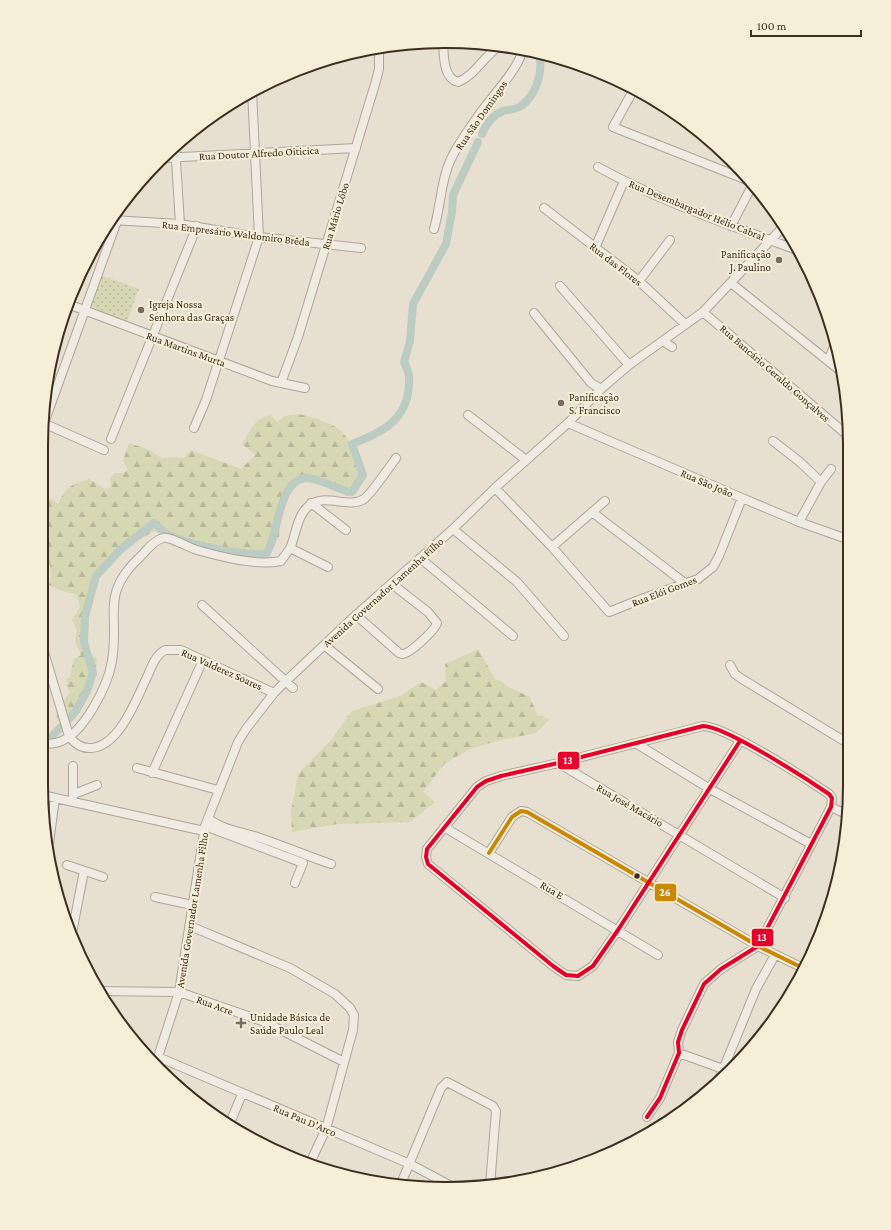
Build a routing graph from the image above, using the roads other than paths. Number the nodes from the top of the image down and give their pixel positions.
1 (443, 48) edge
2 (494, 51) edge
3 (379, 54) edge
4 (522, 56) edge
5 (631, 94) edge
6 (252, 98) edge
7 (356, 148) junction
8 (176, 153) edge
9 (254, 153) junction
10 (171, 157) edge
11 (176, 157) junction
12 (598, 167) dead end
13 (739, 177) edge
14 (624, 181) junction
15 (750, 190) edge
16 (544, 208) dead end
17 (118, 220) edge
18 (180, 224) junction
19 (197, 226) junction
20 (731, 226) junction
21 (434, 229) dead end
22 (780, 230) edge
23 (110, 234) edge
24 (259, 237) junction
25 (670, 240) dead end
26 (770, 240) junction
27 (327, 243) junction
28 (360, 248) dead end
29 (595, 248) junction
30 (790, 248) edge
31 (639, 281) junction
32 (731, 283) junction
33 (560, 286) dead end
34 (73, 306) edge
35 (84, 311) junction
36 (703, 312) junction
37 (534, 313) dead end
38 (685, 324) junction
39 (152, 336) junction
40 (663, 341) junction
41 (672, 346) dead end
42 (831, 353) edge
43 (218, 361) junction
44 (828, 361) junction
45 (629, 365) junction
46 (835, 366) edge
47 (281, 383) junction
48 (305, 388) dead end
49 (601, 390) junction
50 (50, 404) edge
51 (468, 415) dead end
52 (568, 423) junction
53 (49, 426) edge
54 (194, 428) dead end
55 (842, 431) edge
56 (111, 439) dead end
57 (774, 442) dead end
58 (104, 450) dead end
59 (396, 458) dead end
60 (526, 460) junction
61 (831, 469) dead end
62 (821, 482) junction
63 (495, 488) junction
64 (742, 498) junction
65 (605, 501) dead end
66 (311, 503) junction
67 (592, 512) junction
68 (799, 522) junction
69 (454, 528) junction
70 (346, 530) dead end
71 (843, 538) edge
72 (552, 547) junction
73 (290, 548) junction
74 (420, 558) junction
75 (328, 567) dead end
76 (392, 584) junction
77 (686, 584) junction
78 (202, 605) dead end
79 (356, 615) junction
80 (513, 636) dead end
81 (564, 636) dead end
82 (324, 645) junction
83 (203, 660) junction
84 (730, 665) dead end
85 (48, 667) edge
86 (286, 681) junction
87 (293, 688) dead end
88 (378, 689) dead end
89 (274, 693) junction
90 (69, 736) junction
91 (843, 740) edge
92 (740, 741) junction
93 (48, 743) edge
94 (636, 744) junction
95 (558, 763) junction
96 (72, 766) dead end
97 (136, 768) dead end
98 (152, 773) junction
99 (97, 785) dead end
100 (710, 789) junction
101 (218, 790) junction
102 (48, 796) edge
103 (55, 798) junction
104 (74, 798) junction
105 (831, 807) junction
106 (842, 812) edge
107 (206, 825) junction
108 (444, 828) junction
109 (51, 831) edge
110 (679, 834) junction
111 (811, 844) junction
112 (489, 853) junction
113 (331, 864) dead end
114 (67, 865) dead end
115 (84, 871) junction
116 (103, 877) dead end
117 (649, 882) junction
118 (295, 883) dead end
119 (155, 897) dead end
120 (785, 898) junction
121 (192, 905) junction
122 (74, 925) edge
123 (190, 926) junction
124 (618, 930) junction
125 (758, 946) junction
126 (658, 955) dead end
127 (775, 955) junction
128 (799, 966) edge
129 (106, 991) edge
130 (179, 992) junction
131 (679, 1053) junction
132 (157, 1059) edge
133 (160, 1061) edge
134 (344, 1062) junction
135 (723, 1069) joint
136 (242, 1094) junction
137 (647, 1116) dead end
138 (232, 1119) edge
139 (326, 1129) junction
140 (312, 1159) edge
141 (410, 1164) junction
142 (491, 1179) edge
143 (403, 1180) edge
144 (443, 1182) edge

1 - 2 street
3 - 7 street, Rua Mário Lôbo
4 - 21 street, Rua São Domingos
5 - 13 street
6 - 9 street
7 - 9 street, Rua Doutor Alfredo Oiticica
7 - 27 street, Rua Mário Lôbo
8 - 11 street
9 - 11 street, Rua Doutor Alfredo Oiticica
9 - 24 street
10 - 11 street, Rua Doutor Alfredo Oiticica
11 - 18 street
12 - 14 street, Rua Desembargador Hélio Cabral
14 - 20 street, Rua Desembargador Hélio Cabral
14 - 29 street
15 - 20 street
16 - 29 street, Rua das Flores
17 - 18 street, Rua Empresário Waldomiro Brêda
18 - 19 street, Rua Empresário Waldomiro Brêda
19 - 24 street, Rua Empresário Waldomiro Brêda
19 - 39 street
20 - 26 street, Rua Desembargador Hélio Cabral
22 - 26 street, Avenida Governador Lamenha Filho
23 - 35 street
24 - 27 street, Rua Empresário Waldomiro Brêda
24 - 43 street
25 - 31 street
26 - 30 street, Rua Desembargador Hélio Cabral
26 - 32 street, Avenida Governador Lamenha Filho
27 - 28 street, Rua Empresário Waldomiro Brêda
27 - 47 street, Rua Mário Lôbo
29 - 31 street, Rua das Flores
31 - 38 street, Rua das Flores
32 - 36 street, Avenida Governador Lamenha Filho
32 - 44 street
33 - 45 street
34 - 35 street, Rua Martins Murta
35 - 39 street, Rua Martins Murta
35 - 50 street
36 - 38 street, Avenida Governador Lamenha Filho
36 - 55 street, Rua Bancário Geraldo Gonçalves
37 - 49 street
38 - 40 street, Avenida Governador Lamenha Filho
39 - 43 street, Rua Martins Murta
39 - 56 street
40 - 41 street
40 - 45 street, Avenida Governador Lamenha Filho
42 - 44 street
43 - 47 street, Rua Martins Murta
43 - 54 street
44 - 46 street
45 - 49 street, Avenida Governador Lamenha Filho
47 - 48 street, Rua Martins Murta
49 - 52 street, Avenida Governador Lamenha Filho
51 - 60 street
52 - 60 street, Avenida Governador Lamenha Filho
52 - 64 street, Rua São João
53 - 58 street
57 - 62 street
59 - 66 street
60 - 63 street, Avenida Governador Lamenha Filho
61 - 62 street
62 - 68 street
63 - 69 street, Avenida Governador Lamenha Filho
63 - 72 street
64 - 68 street, Rua São João
64 - 77 street, Rua Elói Gomes
65 - 67 street
66 - 70 street
66 - 73 street
67 - 72 street
67 - 77 street
68 - 71 street, Rua São João
69 - 74 street, Avenida Governador Lamenha Filho
69 - 81 street
72 - 77 street, Rua Elói Gomes
73 - 75 street
73 - 90 street
74 - 76 street, Avenida Governador Lamenha Filho
74 - 80 street
76 - 79 street, Avenida Governador Lamenha Filho
76 - 79 street
78 - 86 street
79 - 82 street, Avenida Governador Lamenha Filho
82 - 86 street, Avenida Governador Lamenha Filho
82 - 88 street
83 - 89 street, Rua Valderez Soares
83 - 90 street, Rua Valderez Soares
83 - 98 street
84 - 91 street
85 - 90 street
86 - 87 street
86 - 89 street, Avenida Governador Lamenha Filho
89 - 101 street, Avenida Governador Lamenha Filho
90 - 93 street
92 - 94 street
92 - 100 street
92 - 105 street
94 - 95 street
94 - 100 street
95 - 108 street
95 - 110 street, Rua José Macário
96 - 104 street
97 - 98 street
98 - 101 street
99 - 104 street
100 - 110 street
100 - 111 street
101 - 107 street, Avenida Governador Lamenha Filho
102 - 103 street
103 - 104 street
103 - 109 street
104 - 107 street
105 - 106 street
105 - 111 street
107 - 113 street
107 - 118 street
107 - 121 street, Avenida Governador Lamenha Filho
108 - 112 street, Rua E
108 - 124 street
110 - 117 street
110 - 120 street, Rua José Macário
111 - 120 street
112 - 117 street
112 - 124 street, Rua E
114 - 115 street
115 - 116 street
115 - 122 street
117 - 124 street
117 - 125 street
119 - 121 street
120 - 125 street
121 - 123 street, Avenida Governador Lamenha Filho
123 - 130 street, Avenida Governador Lamenha Filho
123 - 134 street
124 - 126 street, Rua E
125 - 127 street
125 - 131 street
127 - 128 street
127 - 135 street
129 - 130 street, Rua Acre
130 - 132 street, Avenida Governador Lamenha Filho
130 - 134 street, Rua Acre
131 - 135 street
131 - 137 street
133 - 136 street, Rua Pau D'Arco
134 - 139 street
136 - 138 street
136 - 139 street, Rua Pau D'Arco
139 - 140 street
139 - 141 street, Rua Pau D'Arco
141 - 142 street
141 - 143 street
141 - 144 street, Rua Pau D'Arco

